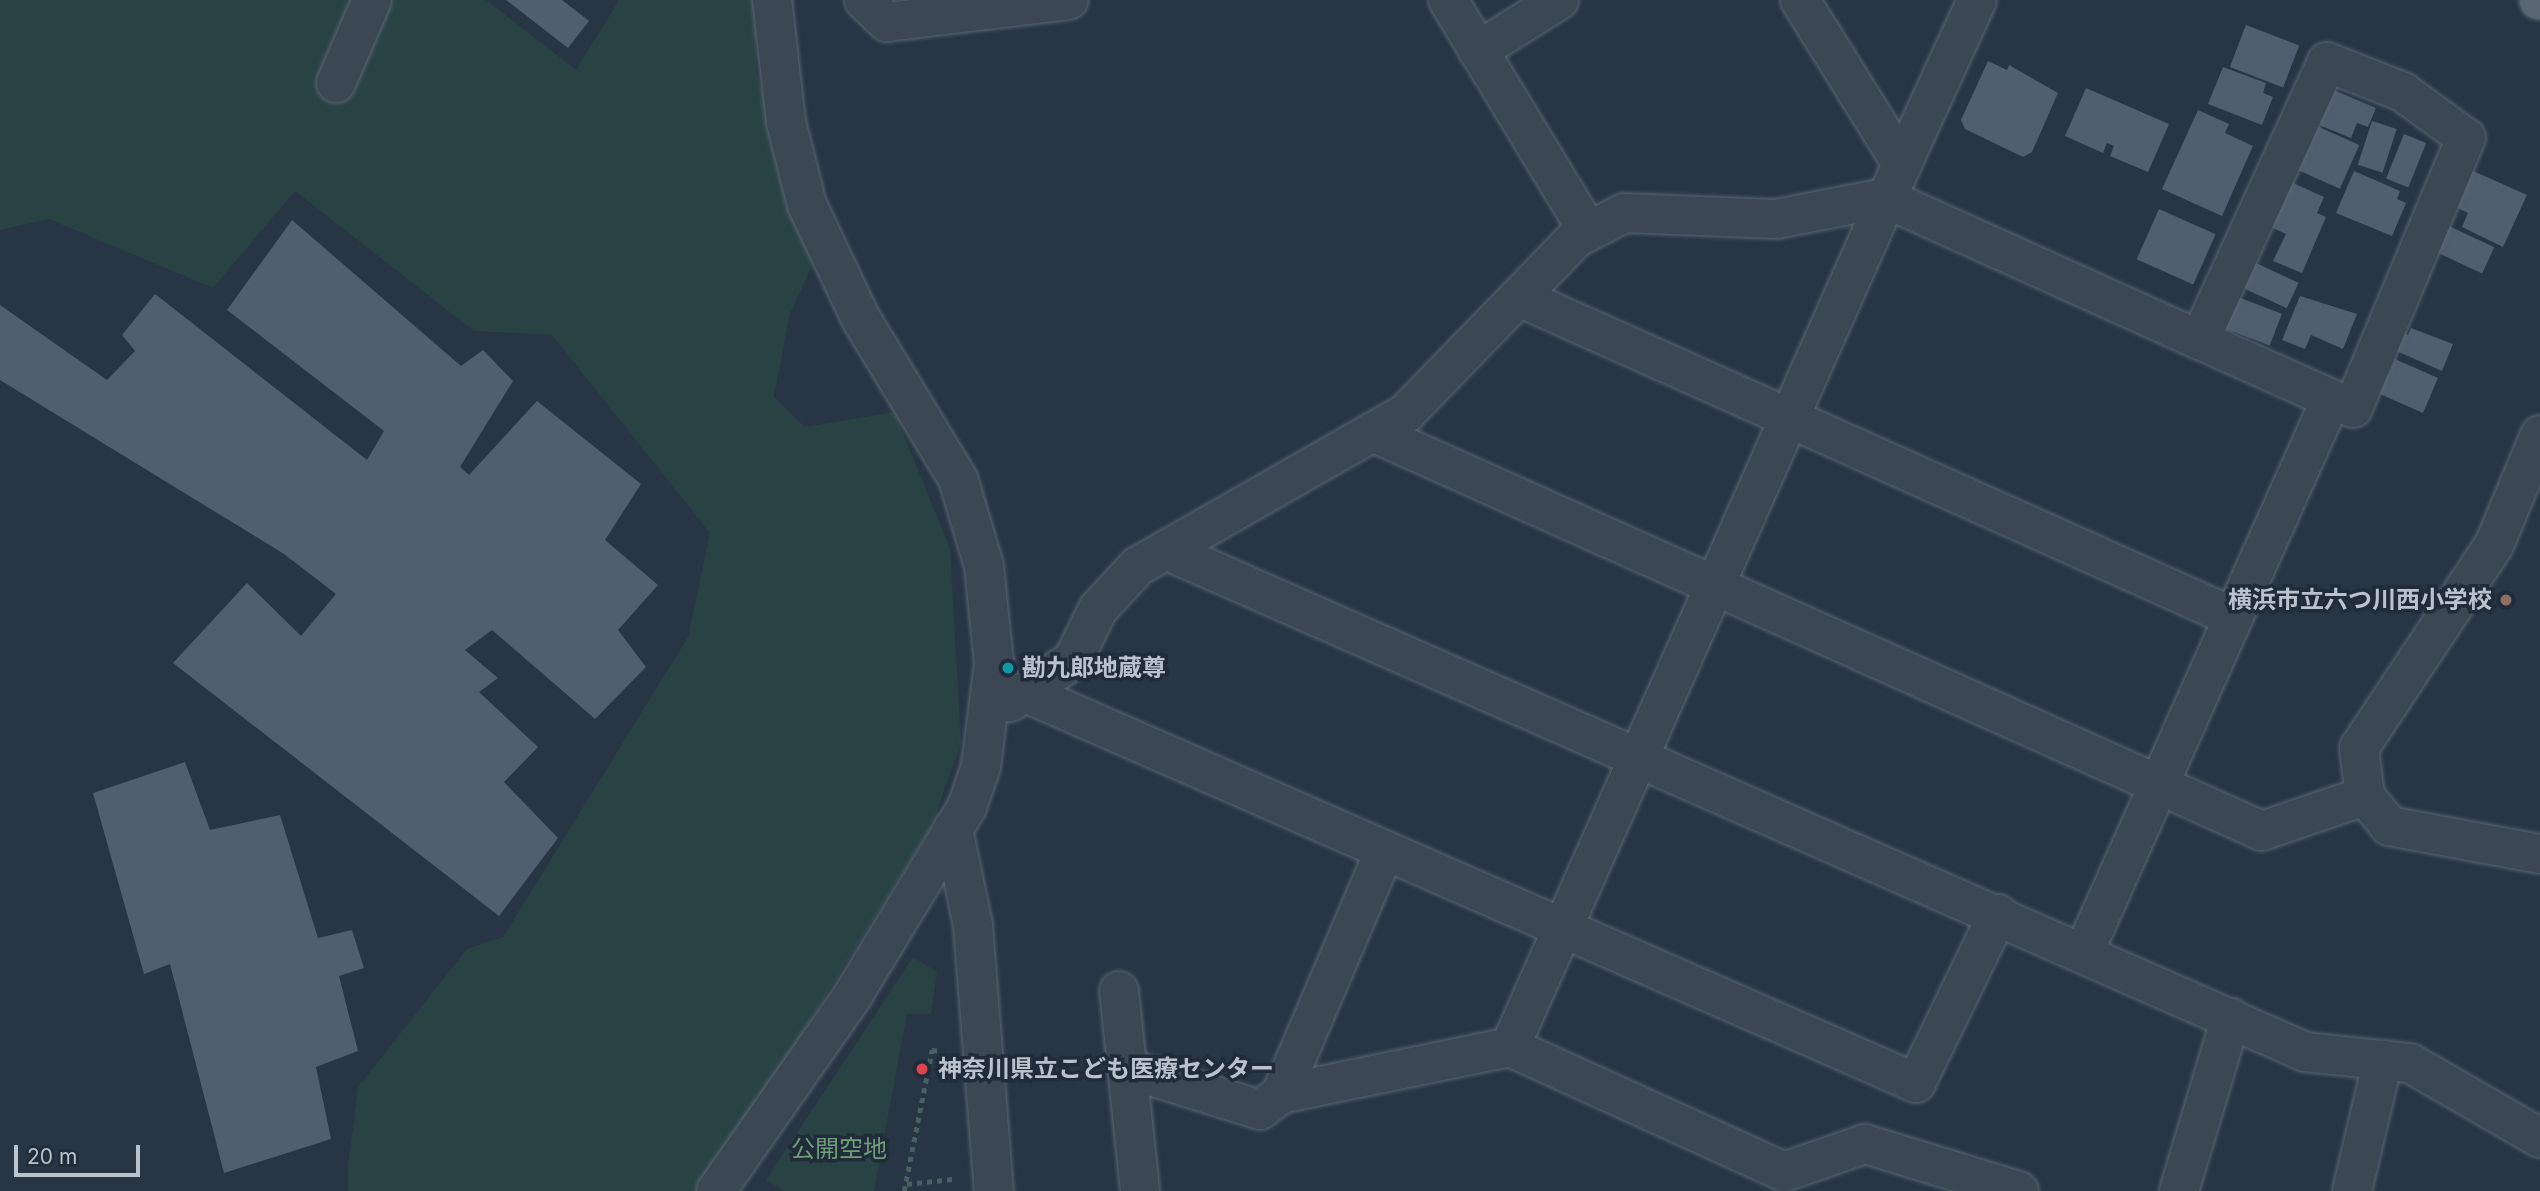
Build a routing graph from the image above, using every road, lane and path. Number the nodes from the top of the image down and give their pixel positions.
1 (373, 0) edge
2 (772, 0) edge
3 (864, 0) edge
4 (1069, 0) edge
5 (1448, 0) edge
6 (1559, 0) edge
7 (1800, 0) edge
8 (1977, 0) edge
9 (1478, 51) junction
10 (336, 83) dead end
11 (1902, 164) junction
12 (1885, 198) junction
13 (1588, 231) junction
14 (1519, 297) junction
15 (2200, 340) junction
16 (2331, 399) junction
17 (1789, 419) junction
18 (1372, 432) junction
19 (2540, 435) edge
20 (1166, 550) junction
21 (1714, 590) junction
22 (2233, 617) junction
23 (1007, 698) junction
24 (1640, 758) junction
25 (2157, 788) junction
26 (2364, 796) junction
27 (953, 829) junction
28 (1384, 852) junction
29 (2540, 854) edge
30 (1998, 914) junction
31 (1563, 929) junction
32 (2084, 952) junction
33 (1119, 991) dead end
34 (2231, 1018) junction
35 (1510, 1047) junction
36 (2384, 1060) junction
37 (947, 1064) dead end
38 (1129, 1069) junction
39 (1281, 1094) junction
40 (2540, 1138) edge
41 (953, 1166) dead end
42 (954, 1179) junction
43 (906, 1184) junction
44 (716, 1191) edge
45 (904, 1191) edge
46 (955, 1191) edge
47 (995, 1191) edge
48 (1140, 1191) edge
49 (2019, 1191) edge
50 (2179, 1191) edge
51 (2352, 1191) edge

1 - 10 street
2 - 23 street
3 - 4 street
5 - 9 street
6 - 9 street
7 - 11 street
8 - 11 street
9 - 13 street
11 - 12 street
12 - 13 street
12 - 15 street
12 - 17 street
13 - 14 street
14 - 17 street
14 - 18 street
15 - 16 street
15 - 16 street
16 - 22 street
17 - 21 street
17 - 22 street
18 - 20 street
18 - 21 street
19 - 26 street
20 - 23 street
20 - 24 street
21 - 24 street
21 - 25 street
22 - 25 street
23 - 27 street
23 - 28 street
24 - 30 street
24 - 31 street
25 - 26 street
25 - 32 street
26 - 29 street
27 - 44 street
27 - 47 street
28 - 31 street
28 - 39 street
30 - 31 street
30 - 32 street
31 - 35 street
32 - 34 street
33 - 38 street
34 - 36 street
34 - 50 street
35 - 39 street
35 - 49 street
36 - 40 street
36 - 51 street
37 - 43 path
38 - 39 street
38 - 48 street
41 - 42 path
42 - 43 path
42 - 46 path
43 - 45 path

